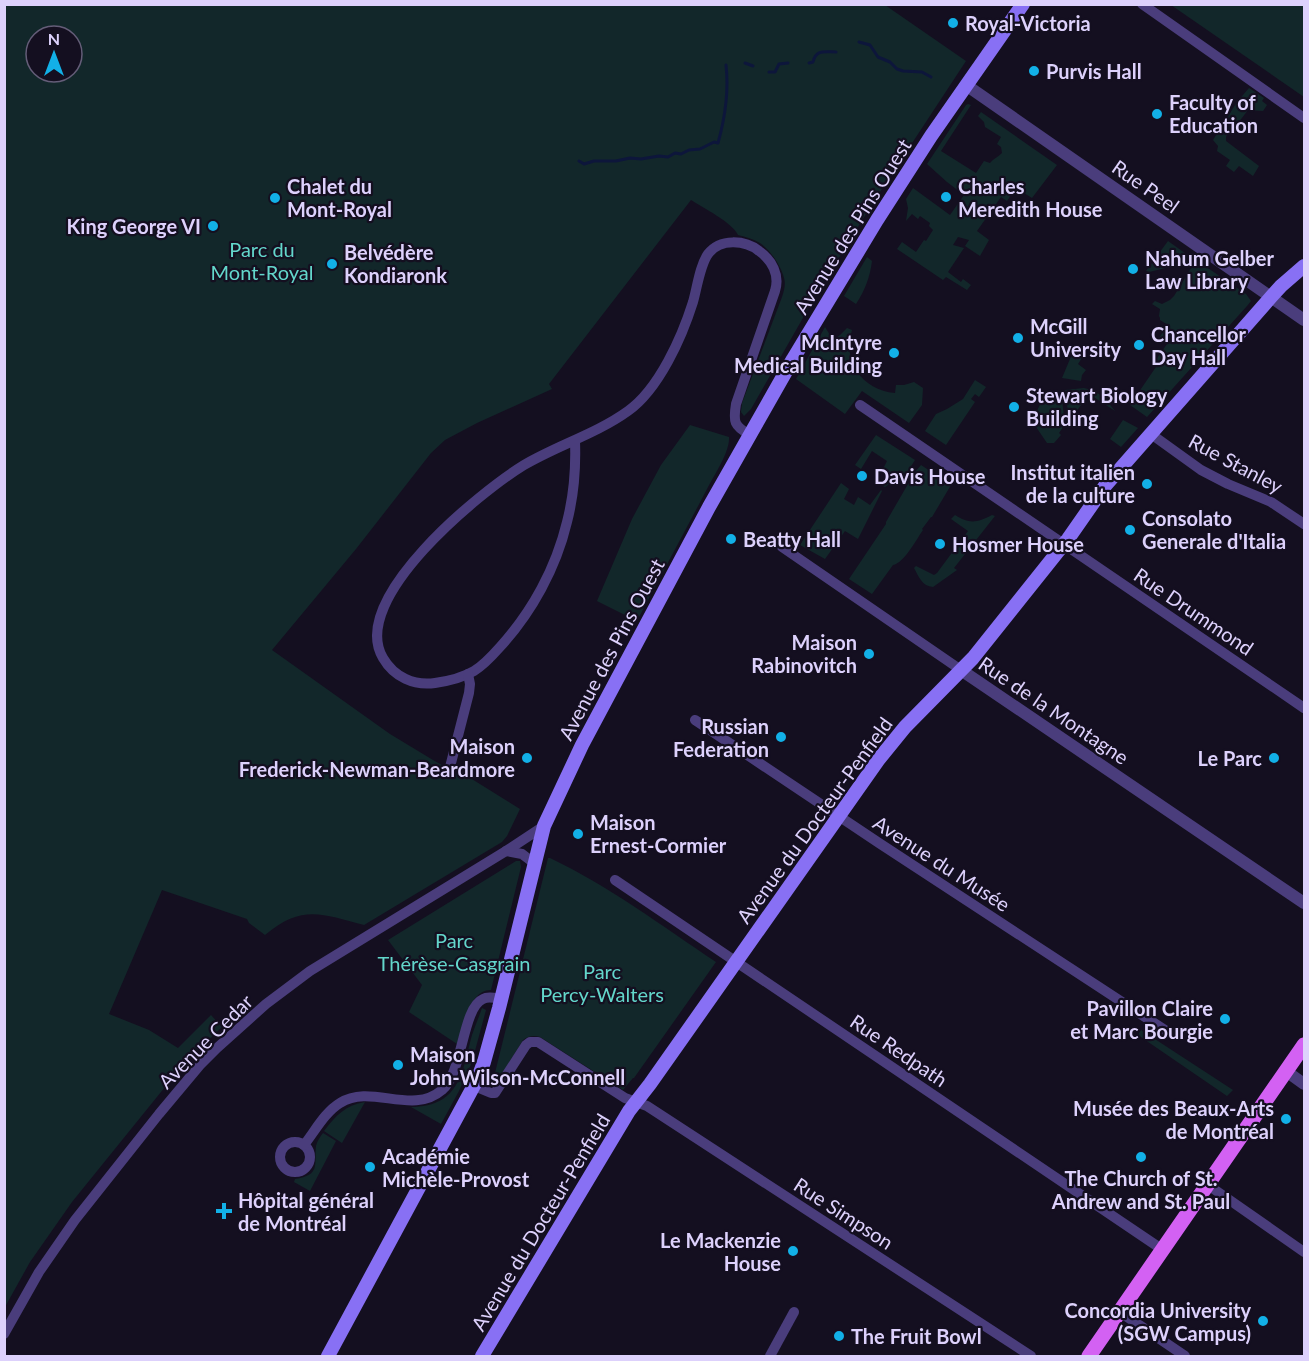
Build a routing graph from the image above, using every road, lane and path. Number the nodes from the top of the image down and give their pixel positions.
1 (1023, 4) edge
2 (1142, 4) edge
3 (966, 85) junction
4 (1305, 118) edge
5 (1305, 266) edge
6 (1271, 297) junction
7 (1305, 320) edge
8 (860, 405) dead end
9 (1151, 434) junction
10 (750, 435) junction
11 (576, 441) junction
12 (1305, 524) edge
13 (1064, 544) junction
14 (782, 547) dead end
15 (960, 670) junction
16 (468, 674) junction
17 (1305, 708) edge
18 (695, 720) dead end
19 (450, 767) dead end
20 (838, 816) junction
21 (544, 826) junction
22 (506, 851) junction
23 (534, 863) junction
24 (615, 880) dead end
25 (1305, 903) edge
26 (736, 962) junction
27 (501, 999) junction
28 (1171, 1034) dead end
29 (1305, 1045) edge
30 (1286, 1071) junction
31 (1305, 1084) edge
32 (474, 1086) junction
33 (636, 1102) junction
34 (304, 1145) dead end
35 (1208, 1185) junction
36 (1163, 1250) junction
37 (1305, 1252) edge
38 (794, 1312) dead end
39 (1120, 1312) junction
40 (4, 1334) edge
41 (328, 1356) edge
42 (482, 1356) edge
43 (770, 1356) edge
44 (1031, 1356) edge
45 (1089, 1356) edge
46 (1185, 1356) edge

1 - 3 main road, Avenue des Pins Ouest
2 - 4 street
3 - 6 street, Rue Peel
3 - 10 main road, Avenue des Pins Ouest
5 - 6 main road, Avenue du Docteur-Penfield
6 - 7 street, Rue Peel
6 - 9 main road, Avenue du Docteur-Penfield
8 - 13 street, Rue Drummond
9 - 12 street, Rue Stanley
9 - 13 main road, Avenue du Docteur-Penfield
10 - 11 street
10 - 21 main road, Avenue des Pins Ouest
11 - 16 street
11 - 16 street
13 - 15 main road, Avenue du Docteur-Penfield
13 - 17 street, Rue Drummond
14 - 15 street, Rue de la Montagne
15 - 20 main road, Avenue du Docteur-Penfield
15 - 25 street, Rue de la Montagne
16 - 19 street
18 - 20 street, Avenue du Musée
20 - 26 main road, Avenue du Docteur-Penfield
20 - 28 street, Avenue du Musée
21 - 22 street, Avenue Cedar
21 - 23 main road, Avenue des Pins Ouest
22 - 23 street
22 - 40 street, Avenue Cedar
23 - 27 main road, Avenue des Pins Ouest
24 - 26 street, Rue Redpath
26 - 33 main road, Avenue du Docteur-Penfield
26 - 36 street, Rue Redpath
27 - 32 main road, Avenue des Pins Ouest
27 - 34 street
29 - 30 main road
30 - 31 street
30 - 35 main road
32 - 33 street, Rue Simpson
32 - 41 main road, Avenue des Pins Ouest
33 - 42 main road, Avenue du Docteur-Penfield
33 - 44 street, Rue Simpson
35 - 36 main road
35 - 37 street
36 - 39 main road
38 - 43 street
39 - 45 main road
39 - 46 street

